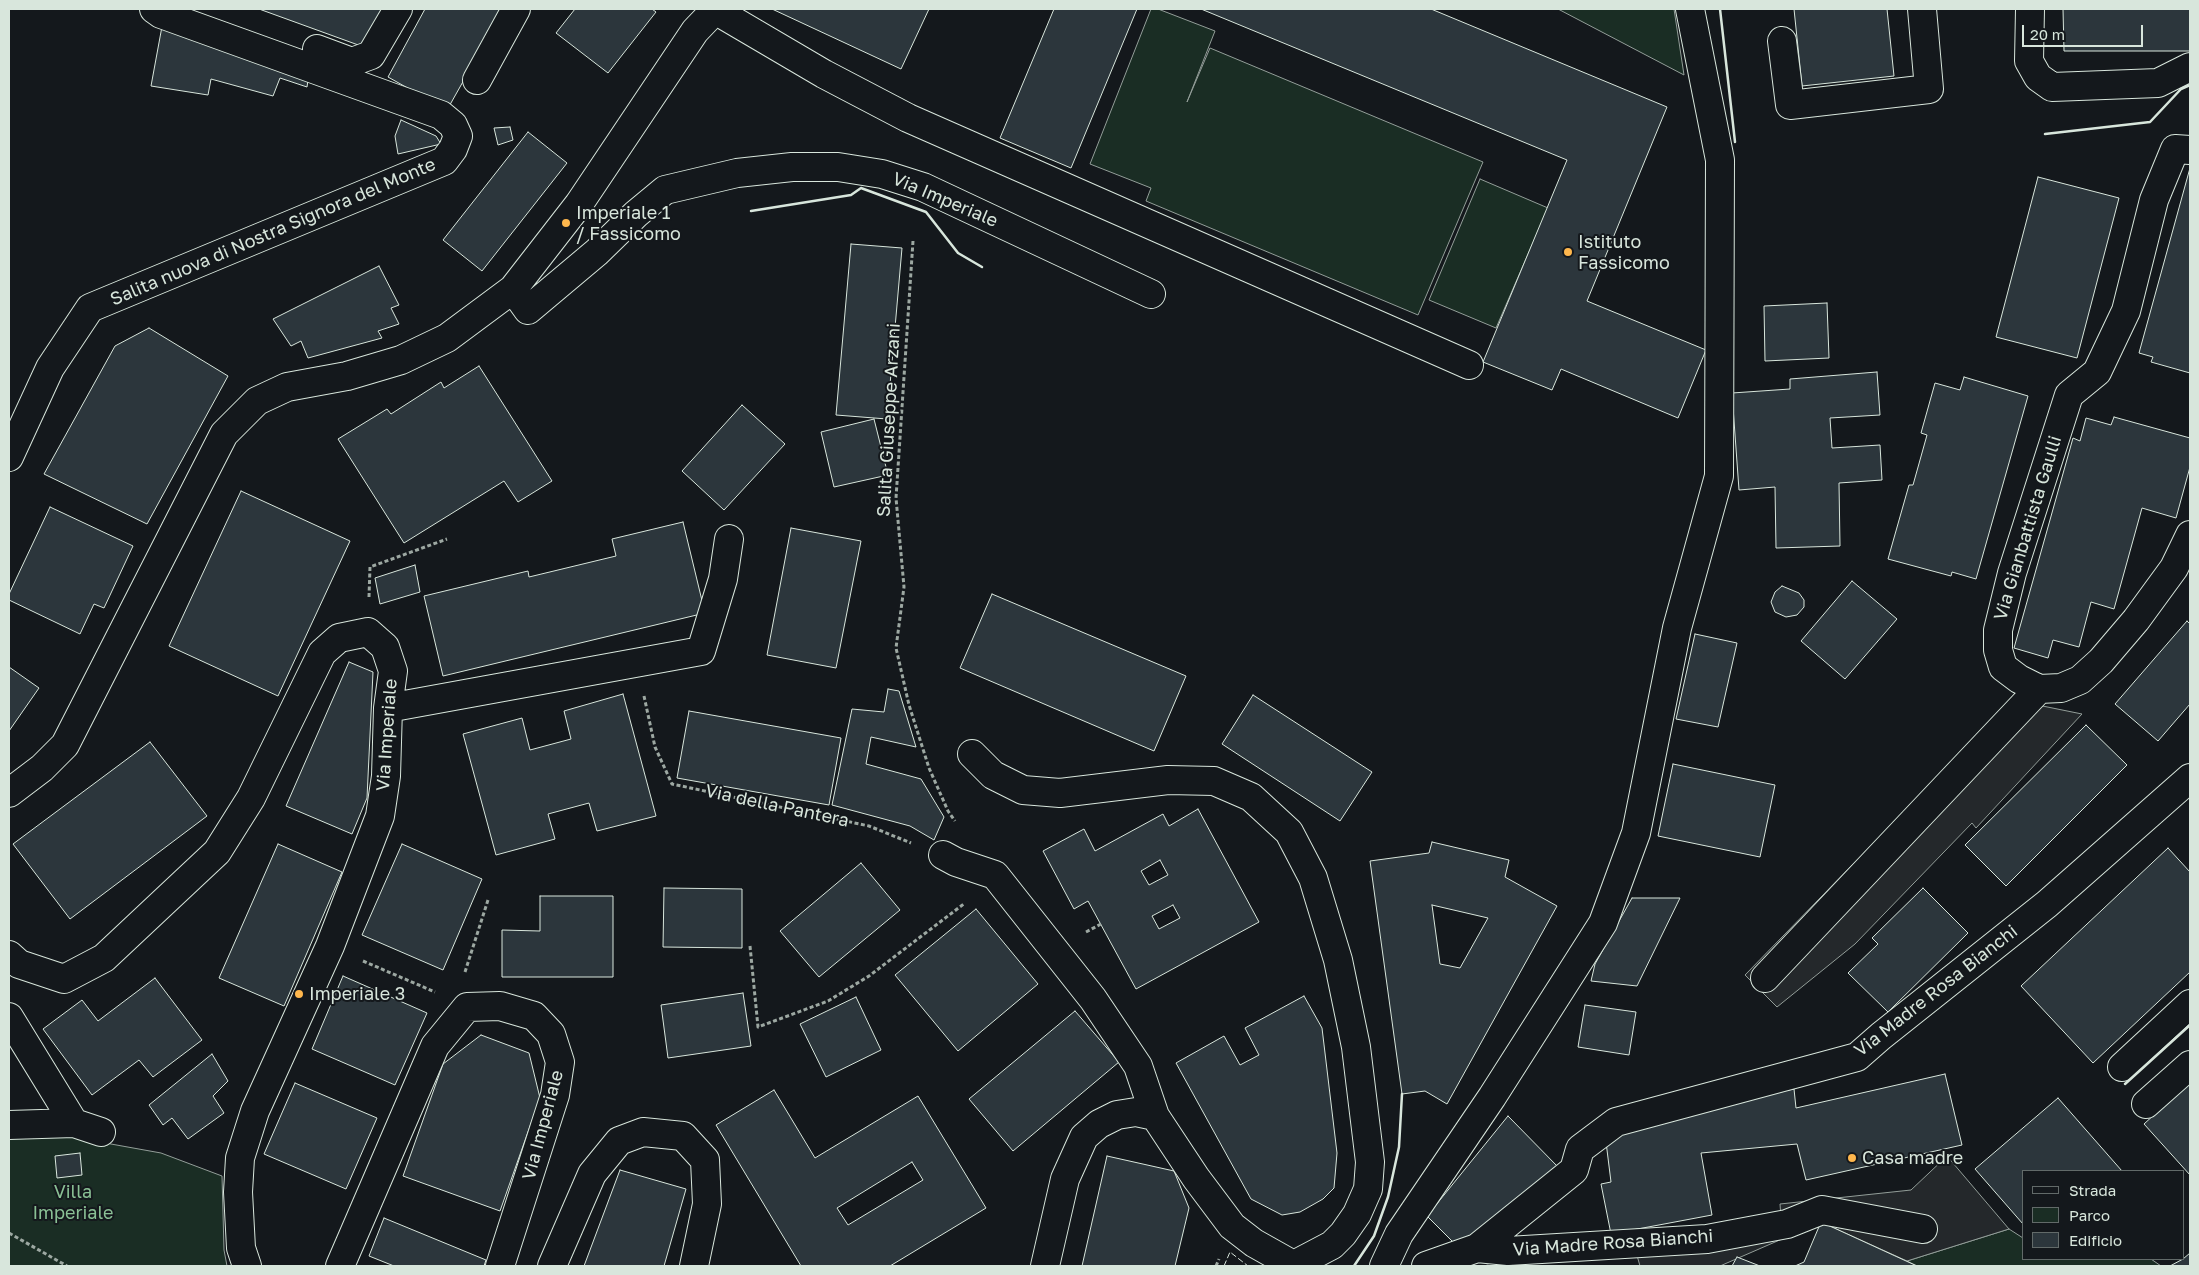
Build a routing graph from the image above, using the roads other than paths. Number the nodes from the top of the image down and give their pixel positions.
1 (154, 9) edge
2 (398, 9) edge
3 (516, 9) edge
4 (716, 9) edge
5 (1690, 9) edge
6 (1922, 9) edge
7 (2030, 9) edge
8 (1782, 41) dead end
9 (295, 61) junction
10 (2190, 67) edge
11 (477, 80) dead end
12 (2190, 127) edge
13 (2182, 150) edge
14 (514, 288) junction
15 (1152, 294) dead end
16 (1469, 365) dead end
17 (9, 457) edge
18 (2190, 535) edge
19 (729, 539) dead end
20 (2039, 689) junction
21 (388, 708) junction
22 (972, 754) dead end
23 (2190, 778) edge
24 (9, 793) edge
25 (943, 855) road end
26 (9, 954) edge
27 (1765, 978) dead end
28 (2190, 1004) edge
29 (9, 1017) edge
30 (2190, 1065) edge
31 (2122, 1067) dead end
32 (2146, 1104) dead end
33 (1155, 1116) junction
34 (74, 1124) junction
35 (9, 1125) edge
36 (101, 1132) dead end
37 (1923, 1229) dead end
38 (1477, 1248) junction
39 (246, 1266) edge
40 (340, 1266) edge
41 (500, 1266) edge
42 (552, 1266) edge
43 (694, 1266) edge
44 (1045, 1266) edge
45 (1294, 1266) edge
46 (1384, 1266) edge
47 (1426, 1266) edge

1 - 9 street, Salita nuova di Nostra Signora del Monte
2 - 9 street
3 - 11 street
4 - 14 street
4 - 16 street
5 - 46 street
6 - 8 street
7 - 10 street
9 - 17 street, Salita nuova di Nostra Signora del Monte
12 - 13 street, Via Gianbattista Gaulli
13 - 20 street, Via Gianbattista Gaulli
14 - 15 street, Via Imperiale
14 - 24 street
18 - 20 street
19 - 21 street
20 - 27 street
21 - 26 street, Via Imperiale
21 - 39 street, Via Imperiale
22 - 45 street
23 - 38 street, Via Madre Rosa Bianchi
25 - 33 street
28 - 31 street
29 - 34 street
30 - 32 street
33 - 44 street
33 - 45 street
34 - 35 street
34 - 36 street
37 - 38 street, Via Madre Rosa Bianchi
38 - 47 street, Via Madre Rosa Bianchi
40 - 41 street, Via Imperiale
42 - 43 street

